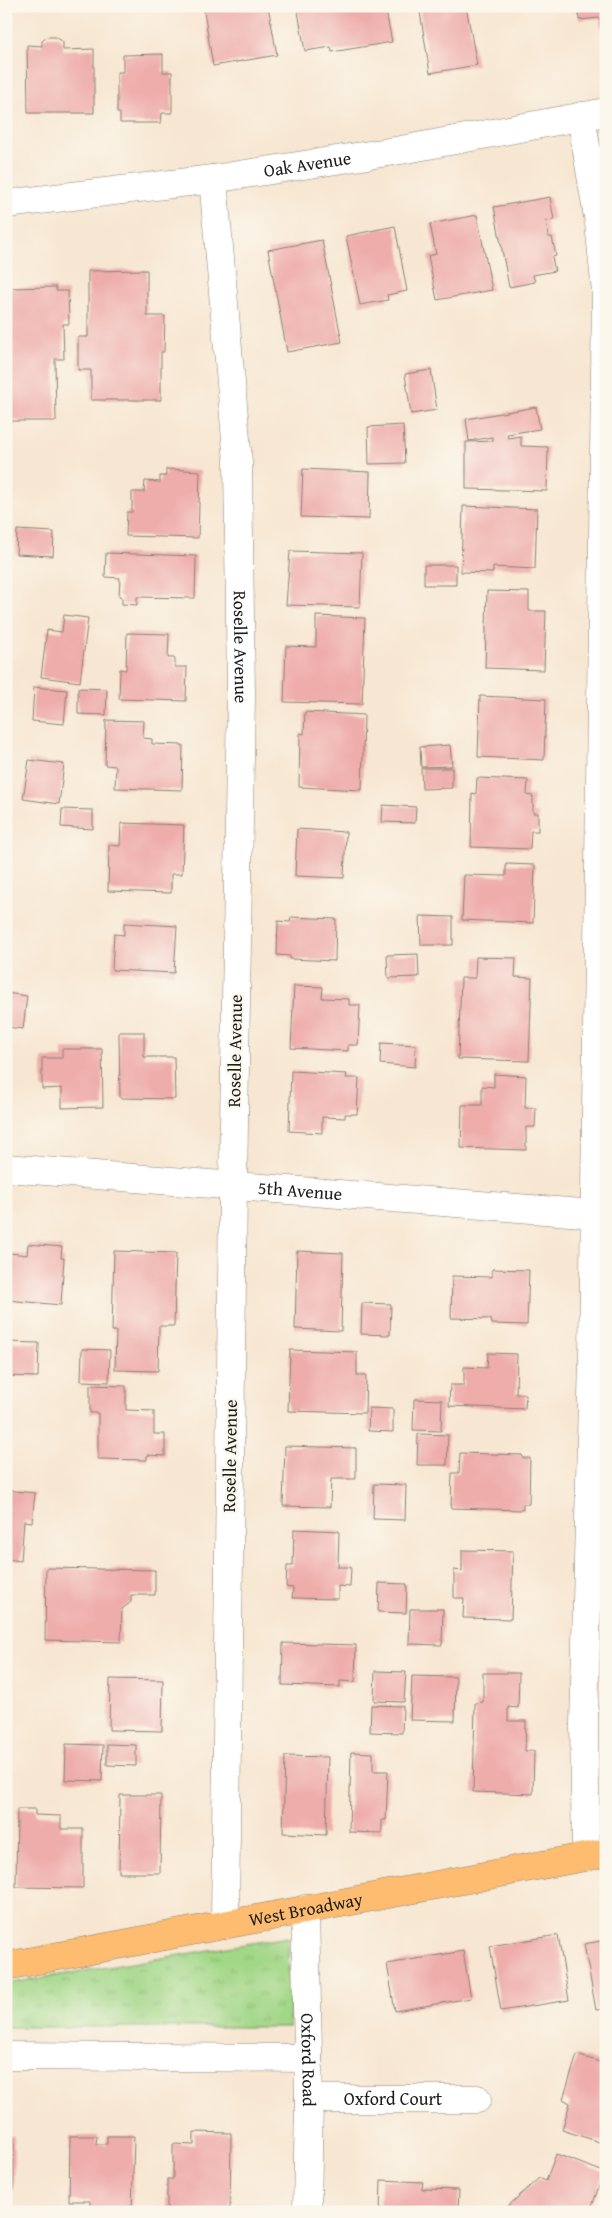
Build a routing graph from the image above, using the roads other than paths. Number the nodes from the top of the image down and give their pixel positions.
1 (593, 114) edge
2 (213, 179) junction
3 (6, 204) edge
4 (6, 1168) edge
5 (233, 1186) junction
6 (595, 1214) junction
7 (599, 1358) edge
8 (596, 1855) edge
9 (305, 1910) junction
10 (225, 1925) junction
11 (6, 1966) edge
12 (6, 2056) edge
13 (308, 2058) junction
14 (309, 2099) junction
15 (478, 2099) dead end
16 (307, 2212) edge

1 - 2 street, Oak Avenue
1 - 6 street
2 - 3 street, Oak Avenue
2 - 5 street, Roselle Avenue
4 - 5 street, 5th Avenue
5 - 6 street, 5th Avenue
5 - 10 street, Roselle Avenue
6 - 7 street
7 - 8 street
8 - 9 main road, West Broadway
9 - 10 main road, West Broadway
9 - 13 street, Oxford Road
10 - 11 main road, West Broadway
12 - 13 street
13 - 14 street, Oxford Road
14 - 15 street, Oxford Court
14 - 16 street, Oxford Road

